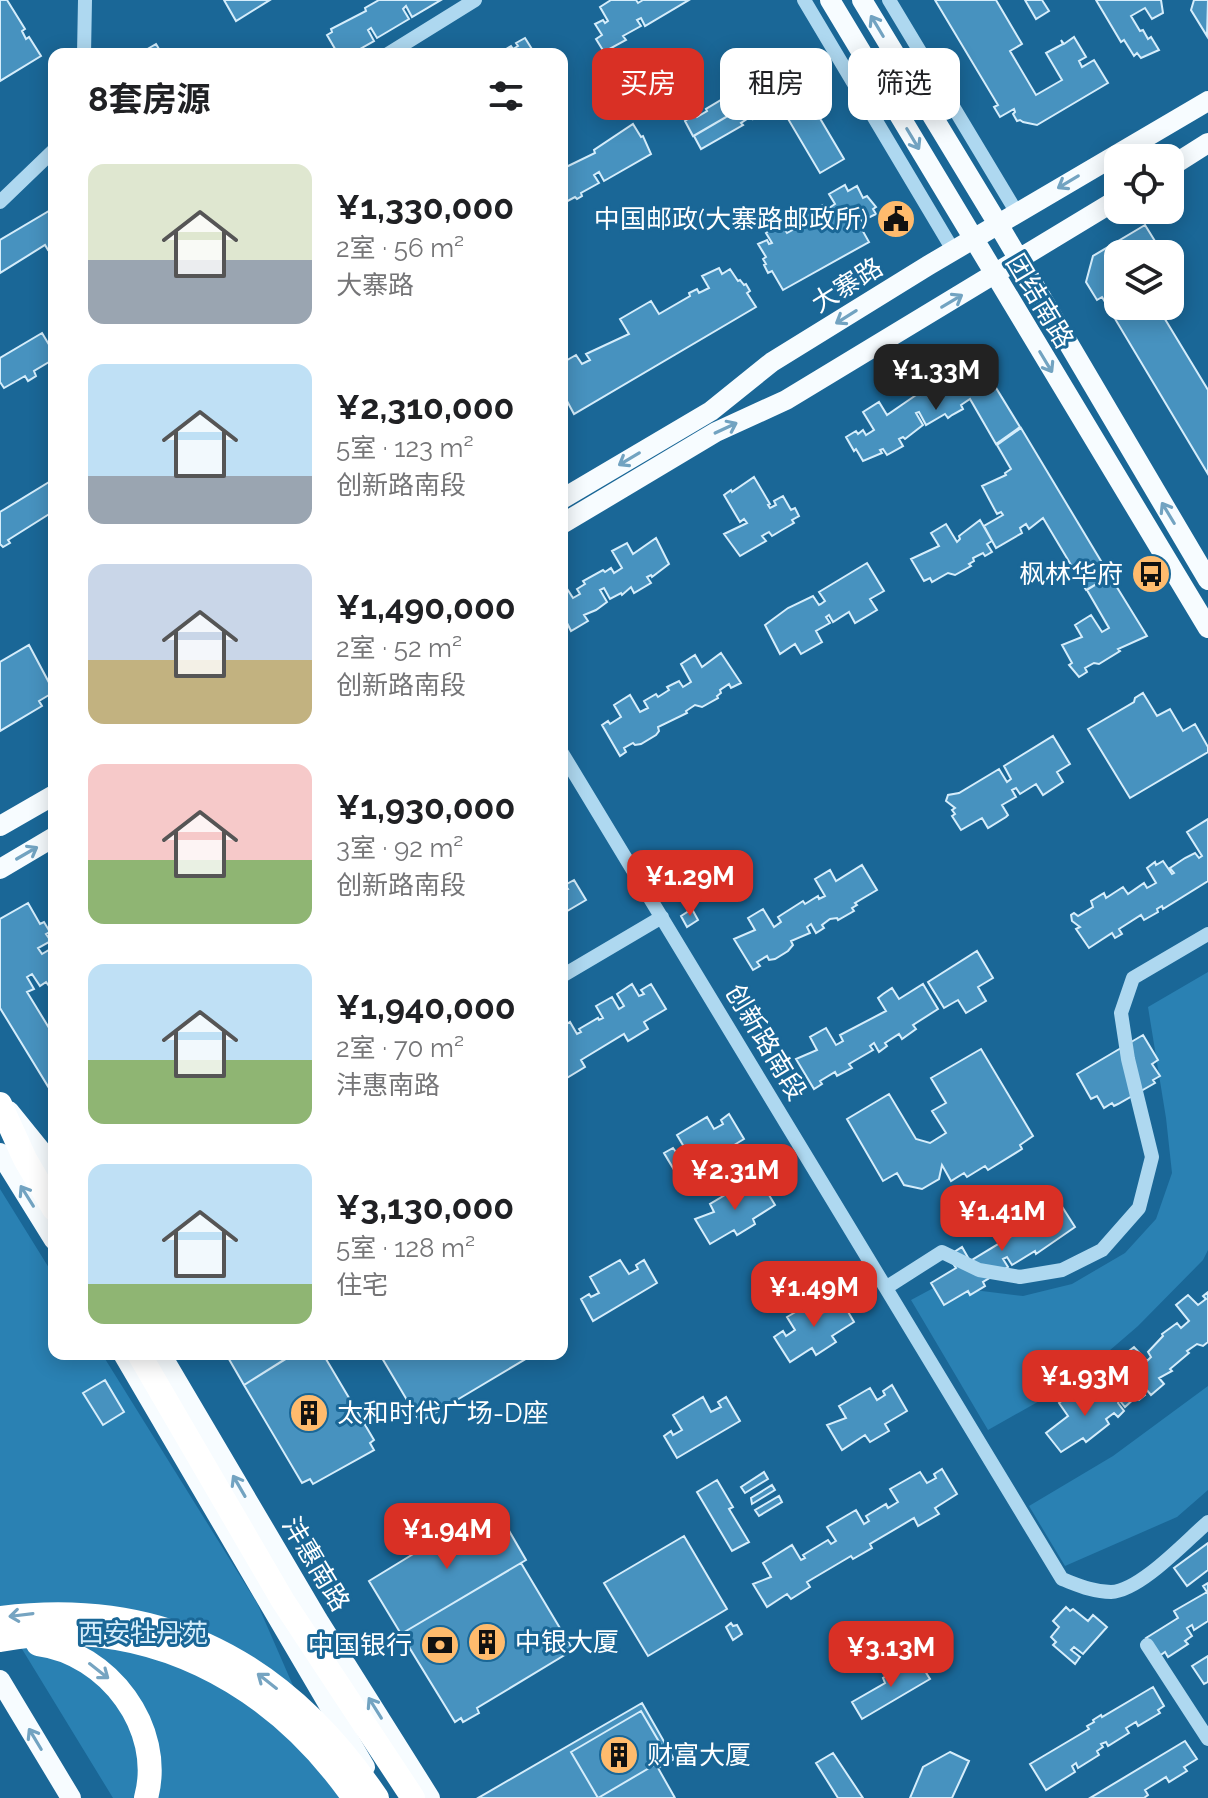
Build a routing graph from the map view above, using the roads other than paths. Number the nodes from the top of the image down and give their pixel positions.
1 (85, 0) edge
2 (475, 0) edge
3 (804, 0) edge
4 (830, 0) edge
5 (862, 0) edge
6 (889, 0) edge
7 (84, 48) edge
8 (398, 48) edge
9 (1208, 101) edge
10 (1208, 143) edge
11 (48, 156) edge
12 (1184, 158) edge
13 (0, 202) edge
14 (1104, 208) edge
15 (1017, 213) junction
16 (998, 224) junction
17 (972, 239) junction
18 (953, 250) junction
19 (1019, 261) junction
20 (994, 276) junction
21 (568, 495) edge
22 (568, 520) edge
23 (1208, 580) edge
24 (1208, 628) edge
25 (568, 763) edge
26 (48, 798) edge
27 (0, 826) edge
28 (48, 841) edge
29 (0, 869) edge
30 (662, 917) junction
31 (1208, 934) edge
32 (568, 972) edge
33 (0, 1102) edge
34 (0, 1153) edge
35 (48, 1162) edge
36 (48, 1199) edge
37 (48, 1230) edge
38 (887, 1287) junction
39 (126, 1360) edge
40 (142, 1360) edge
41 (165, 1360) edge
42 (1208, 1522) edge
43 (0, 1618) edge
44 (0, 1642) edge
45 (1147, 1645) dead end
46 (0, 1680) edge
47 (1208, 1739) edge
48 (71, 1798) edge
49 (146, 1798) edge
50 (354, 1798) edge
51 (380, 1798) edge
52 (413, 1798) edge
53 (430, 1798) edge

1 - 7 street
2 - 8 street
3 - 18 street
4 -> 17 main road, 团结南路
16 -> 5 main road, 团结南路
6 - 15 street
9 -> 15 main road, 大寨路
10 - 12 main road
11 - 13 street
14 - 19 main road
15 - 16 main road, 大寨路
16 - 17 main road, 大寨路
16 - 19 main road, 团结南路
17 - 18 main road, 大寨路
17 - 20 main road, 团结南路
18 -> 21 main road, 大寨路
19 - 20 main road
23 -> 19 main road, 团结南路
22 -> 20 main road
20 -> 24 main road, 团结南路
25 - 30 street, 创新路南段
26 - 27 main road
29 -> 28 main road
30 - 32 street
30 - 38 street, 创新路南段
31 - 38 street
33 - 35 main road
33 - 36 highway
37 -> 34 main road
38 - 42 street, 创新路南段
39 - 51 main road
40 - 52 highway
53 -> 41 main road, 沣惠南路
51 -> 43 highway
44 -> 49 highway
44 - 50 highway
45 - 47 street
48 -> 46 main road

